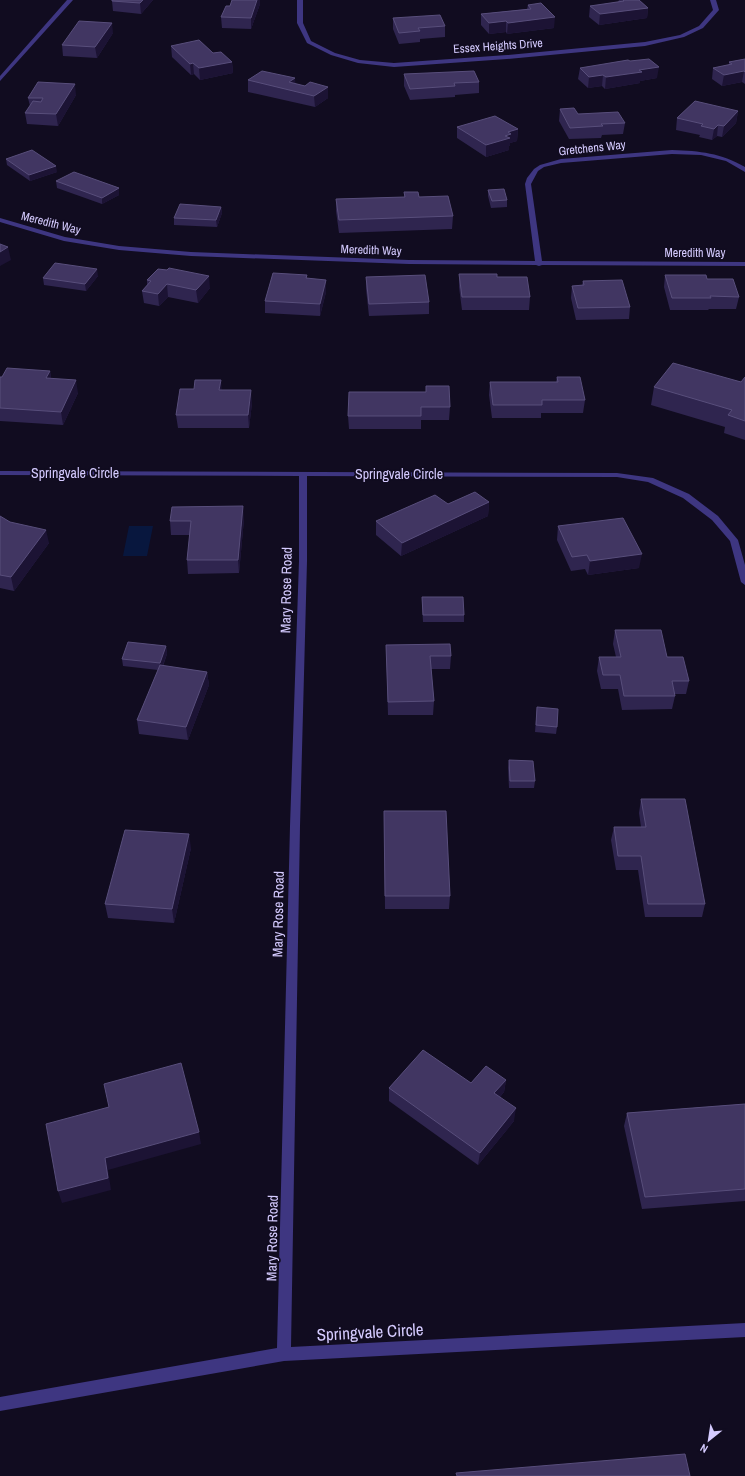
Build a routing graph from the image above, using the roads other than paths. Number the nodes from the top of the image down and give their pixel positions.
1 (70, 0) edge
2 (300, 0) edge
3 (713, 0) edge
4 (0, 79) edge
5 (745, 170) edge
6 (0, 220) edge
7 (539, 264) junction
8 (745, 264) edge
9 (0, 473) edge
10 (303, 474) junction
11 (745, 582) edge
12 (745, 1330) edge
13 (284, 1354) junction
14 (0, 1404) edge

1 - 4 street
2 - 3 street, Essex Heights Drive
5 - 7 street, Gretchens Way
6 - 7 street, Meredith Way
7 - 8 street, Meredith Way
9 - 10 street, Springvale Circle
10 - 11 street, Springvale Circle
10 - 13 street, Mary Rose Road
12 - 13 street, Springvale Circle
13 - 14 street, Springvale Circle

